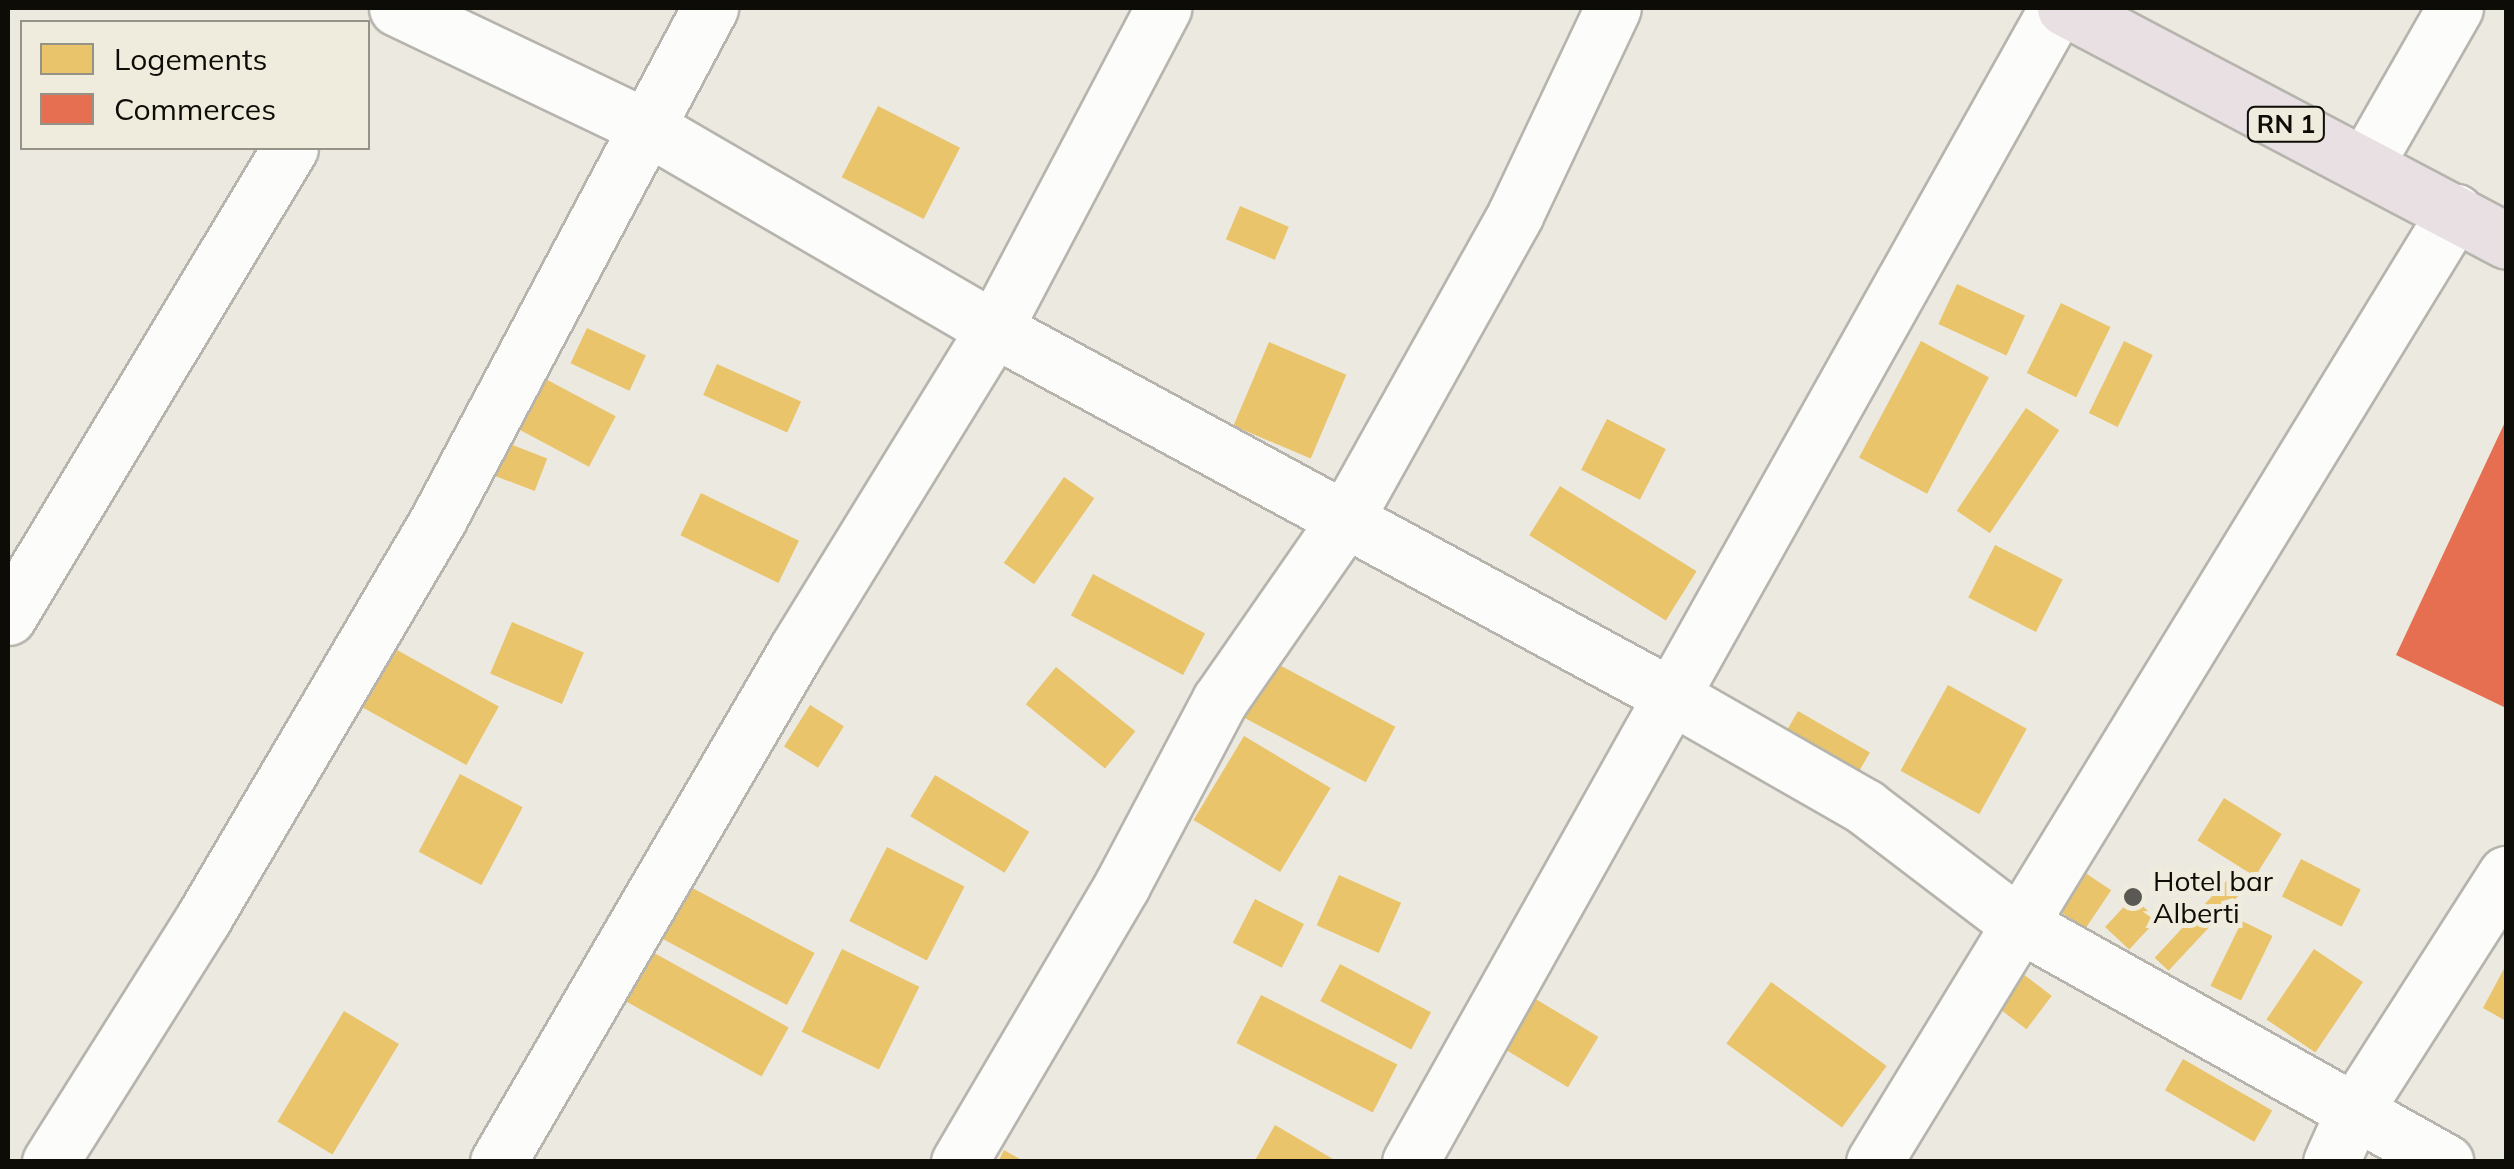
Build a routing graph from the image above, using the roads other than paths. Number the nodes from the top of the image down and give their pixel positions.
1 (397, 8) edge
2 (710, 8) edge
3 (1163, 8) edge
4 (1613, 8) edge
5 (2057, 8) edge
6 (2064, 8) edge
7 (2455, 8) edge
8 (647, 127) junction
9 (289, 150) edge
10 (2365, 165) junction
11 (2455, 212) junction
12 (2506, 241) edge
13 (994, 330) junction
14 (1343, 522) junction
15 (8, 616) edge
16 (1675, 698) junction
17 (2506, 874) edge
18 (2016, 922) junction
19 (2353, 1113) junction
20 (50, 1162) edge
21 (498, 1162) edge
22 (959, 1162) edge
23 (1410, 1162) edge
24 (1874, 1162) edge
25 (2331, 1162) edge
26 (2445, 1162) edge

1 - 8 street
2 - 8 street
3 - 13 street
4 - 14 street
5 - 16 street
6 - 10 highway, RN 1
7 - 10 street
8 - 13 street
8 - 20 street
9 - 15 street
10 - 11 highway, RN 1
11 - 12 highway, RN 1
11 - 18 street
13 - 14 street
13 - 21 street
14 - 16 street
14 - 22 street
16 - 18 street
16 - 23 street
17 - 19 street
18 - 19 street
18 - 24 street
19 - 25 street
19 - 26 street

